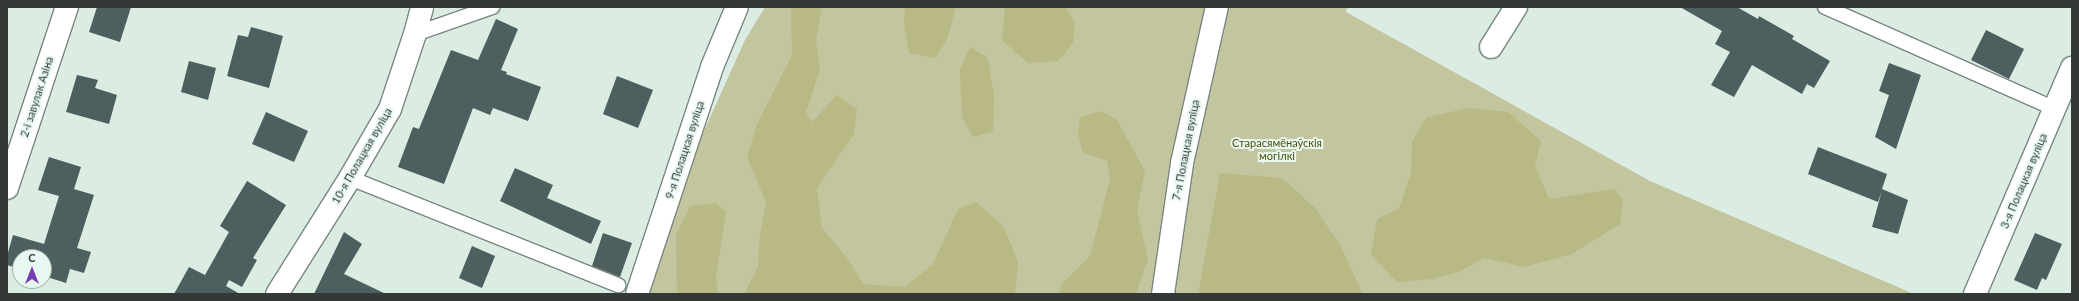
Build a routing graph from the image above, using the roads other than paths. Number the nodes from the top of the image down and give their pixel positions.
1 (68, 7) edge
2 (422, 7) edge
3 (492, 7) edge
4 (738, 7) edge
5 (1217, 7) edge
6 (1516, 7) edge
7 (1825, 7) edge
8 (415, 34) junction
9 (1491, 47) dead end
10 (2072, 68) edge
11 (2055, 109) junction
12 (350, 178) junction
13 (7, 188) edge
14 (628, 289) edge
15 (277, 294) edge
16 (1163, 294) edge
17 (1975, 294) edge

1 - 13 street, 2-і завулак Азіна
2 - 8 street, 10-я Полацкая вуліца
3 - 8 lane
4 - 14 street, 9-я Полацкая вуліца
5 - 16 street, 7-я Полацкая вуліца
6 - 9 street
7 - 11 lane
8 - 12 street, 10-я Полацкая вуліца
10 - 11 street, 3-я Полацкая вуліца
11 - 17 street, 3-я Полацкая вуліца
12 - 14 lane
12 - 15 street, 10-я Полацкая вуліца

